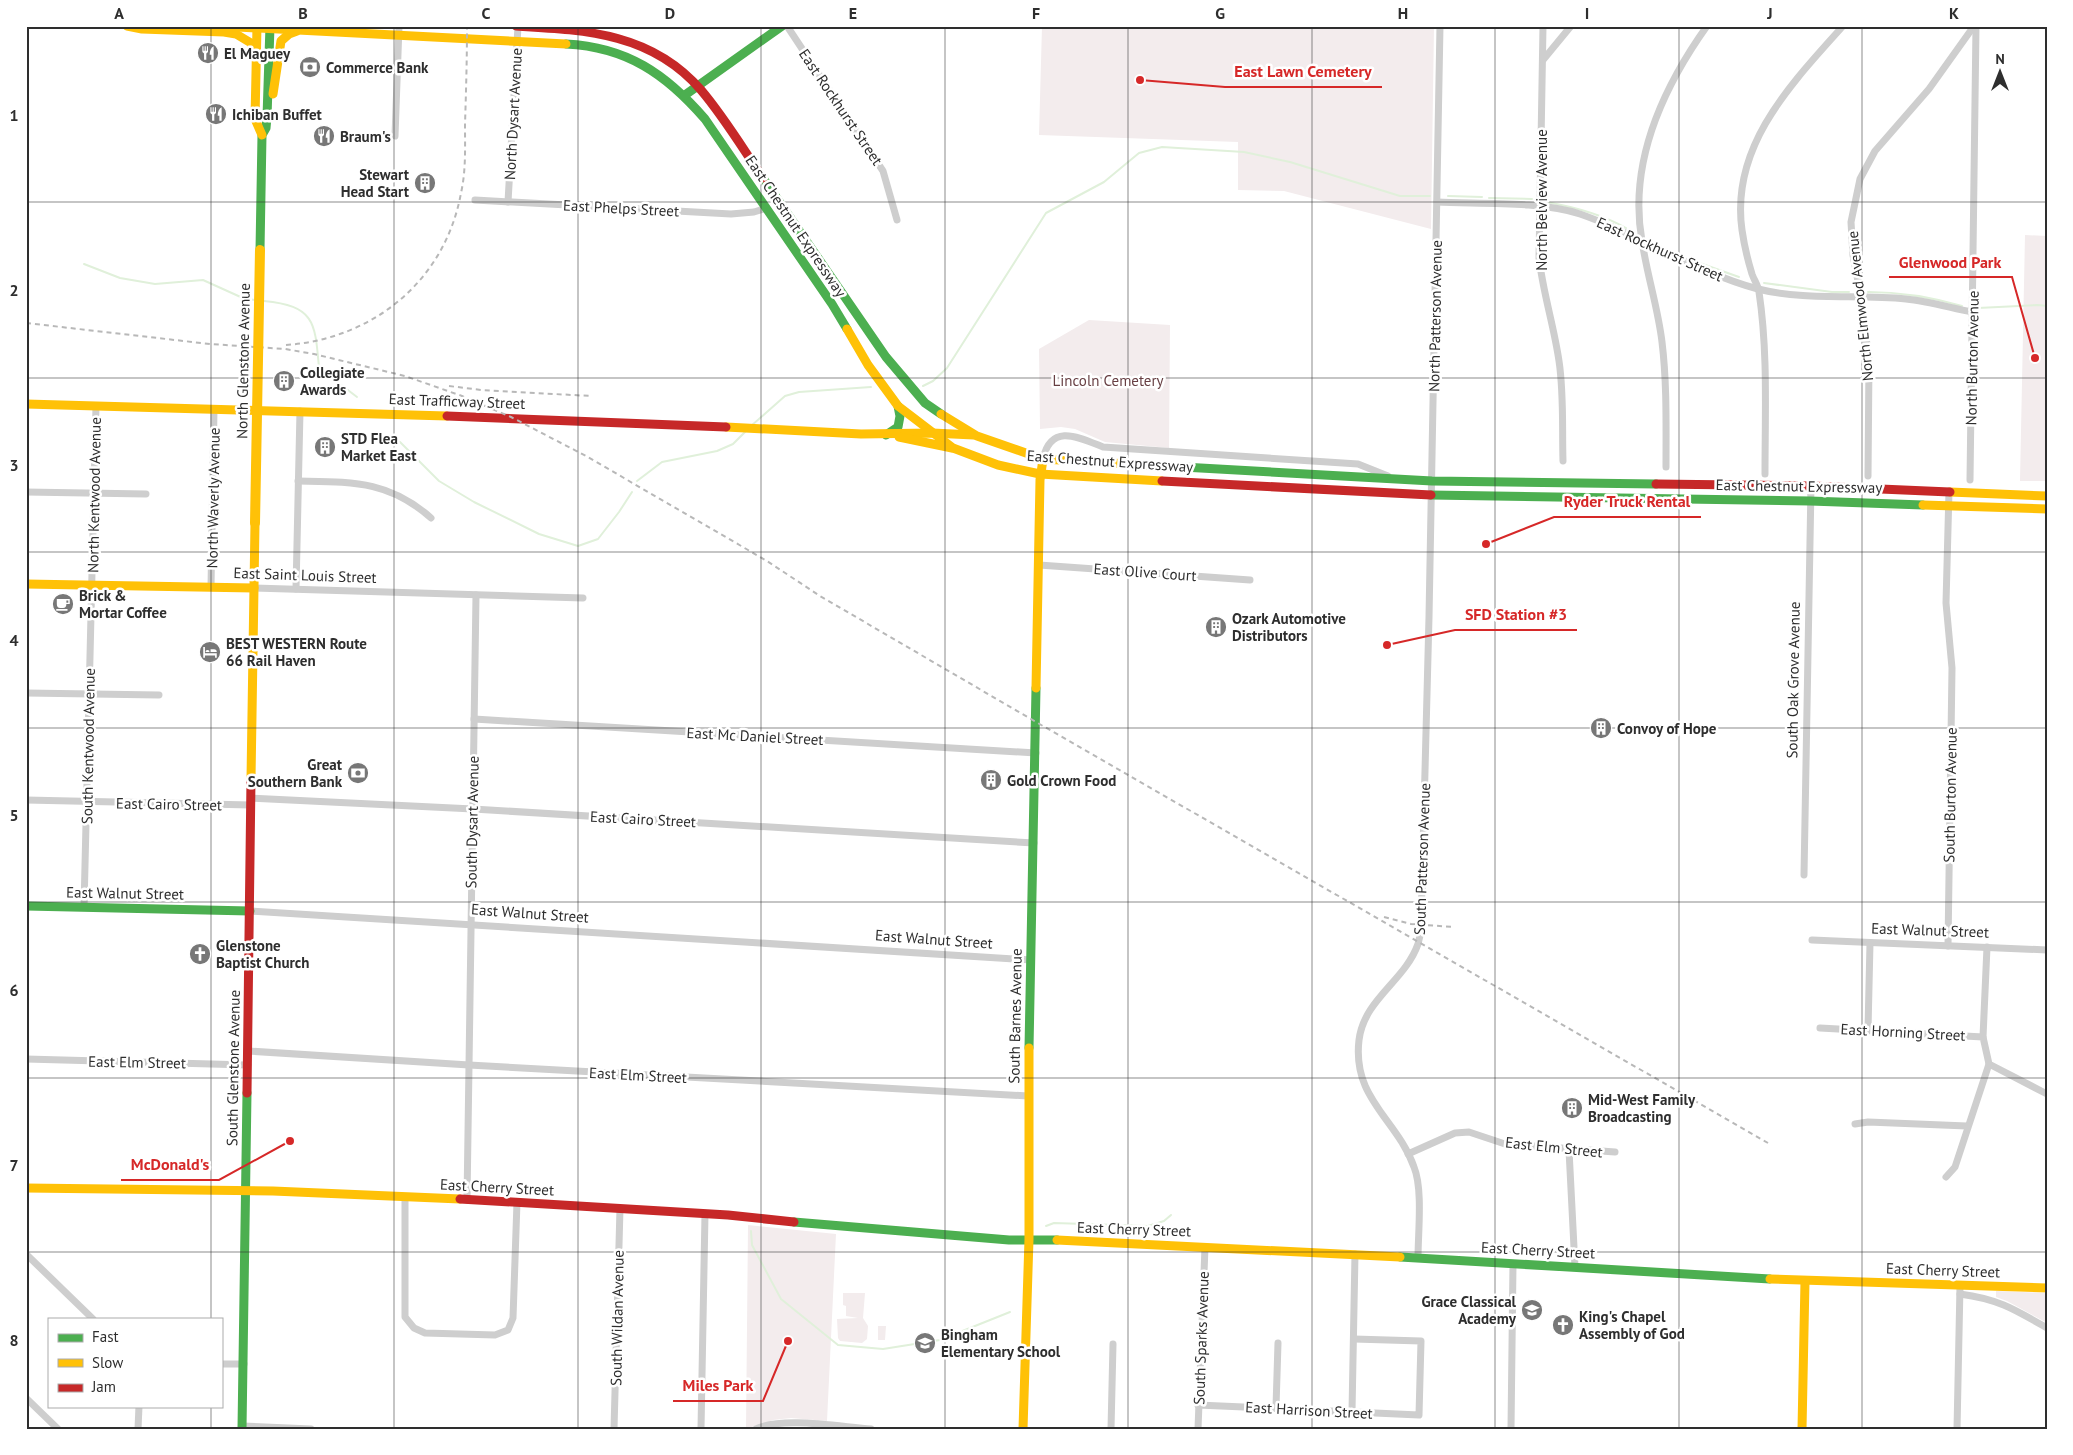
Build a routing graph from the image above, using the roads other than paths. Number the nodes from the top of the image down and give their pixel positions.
1 (127, 26) edge
2 (218, 26) edge
3 (517, 26) edge
4 (782, 26) edge
5 (787, 26) edge
6 (1440, 26) edge
7 (1543, 26) edge
8 (1571, 26) edge
9 (1707, 26) edge
10 (1843, 26) edge
11 (1975, 26) edge
12 (257, 27) edge
13 (270, 27) edge
14 (303, 30) junction
15 (399, 30) edge
16 (517, 40) junction
17 (1962, 44) junction
18 (1976, 48) junction
19 (256, 60) junction
20 (1542, 61) junction
21 (697, 86) junction
22 (685, 94) junction
23 (267, 117) junction
24 (262, 135) junction
25 (394, 136) dead end
26 (475, 200) dead end
27 (508, 202) junction
28 (1437, 202) junction
29 (1540, 207) junction
30 (767, 208) junction
31 (897, 220) dead end
32 (1641, 240) junction
33 (1759, 289) junction
34 (1861, 297) junction
35 (1972, 312) junction
36 (26, 404) edge
37 (96, 406) junction
38 (898, 406) junction
39 (214, 409) junction
40 (300, 411) junction
41 (933, 432) junction
42 (886, 435) junction
43 (977, 436) junction
44 (953, 448) junction
45 (1043, 459) junction
46 (1563, 461) dead end
47 (1666, 467) dead end
48 (1040, 474) junction
49 (1765, 474) dead end
50 (1868, 476) dead end
51 (1396, 479) junction
52 (1970, 480) dead end
53 (298, 481) junction
54 (1432, 481) junction
55 (1810, 486) junction
56 (1949, 491) junction
57 (26, 492) edge
58 (94, 493) junction
59 (146, 494) dead end
60 (1431, 495) junction
61 (2047, 496) edge
62 (1810, 500) junction
63 (1949, 505) junction
64 (2047, 509) edge
65 (432, 518) dead end
66 (1039, 565) junction
67 (1250, 580) dead end
68 (26, 584) edge
69 (92, 585) junction
70 (211, 587) junction
71 (254, 588) junction
72 (296, 589) junction
73 (476, 595) junction
74 (582, 598) dead end
75 (1429, 605) joint
76 (26, 693) edge
77 (90, 694) junction
78 (159, 695) dead end
79 (474, 720) junction
80 (1036, 753) junction
81 (26, 800) edge
82 (87, 802) junction
83 (251, 802) junction
84 (473, 809) junction
85 (1034, 843) junction
86 (1804, 875) dead end
87 (26, 906) edge
88 (84, 907) junction
89 (250, 911) junction
90 (471, 924) junction
91 (1812, 940) dead end
92 (1870, 943) junction
93 (1948, 946) junction
94 (1987, 948) junction
95 (2047, 950) edge
96 (1031, 960) junction
97 (1820, 1028) dead end
98 (1868, 1030) junction
99 (1983, 1037) junction
100 (248, 1051) junction
101 (26, 1059) edge
102 (248, 1064) junction
103 (1989, 1064) junction
104 (469, 1065) junction
105 (2047, 1094) edge
106 (1028, 1096) junction
107 (1856, 1124) dead end
108 (1967, 1126) junction
109 (1569, 1150) junction
110 (1614, 1152) dead end
111 (1408, 1154) junction
112 (1946, 1177) dead end
113 (26, 1188) edge
114 (246, 1190) junction
115 (405, 1198) junction
116 (467, 1200) junction
117 (517, 1202) junction
118 (620, 1208) junction
119 (705, 1214) junction
120 (1029, 1239) junction
121 (1205, 1247) junction
122 (26, 1254) edge
123 (1355, 1254) junction
124 (1418, 1258) junction
125 (1513, 1264) junction
126 (1574, 1267) junction
127 (1805, 1280) junction
128 (2047, 1288) edge
129 (1960, 1290) junction
130 (92, 1318) edge
131 (2047, 1328) edge
132 (1354, 1339) junction
133 (1278, 1343) dead end
134 (1113, 1344) dead end
135 (222, 1364) edge
136 (244, 1364) junction
137 (26, 1398) edge
138 (1198, 1405) junction
139 (1276, 1407) junction
140 (139, 1408) edge
141 (1352, 1412) junction
142 (790, 1426) edge
143 (242, 1428) edge
144 (58, 1429) edge
145 (138, 1429) edge
146 (311, 1429) edge
147 (614, 1429) edge
148 (701, 1429) edge
149 (756, 1429) edge
150 (871, 1429) edge
151 (1024, 1429) edge
152 (1111, 1429) edge
153 (1198, 1429) edge
154 (1511, 1429) edge
155 (1802, 1429) edge
156 (1957, 1429) edge

1 - 19 main road
2 - 12 main road, East Chestnut Expressway
3 - 16 street, North Dysart Avenue
3 - 21 main road, East Chestnut Expressway
4 - 21 main road
5 - 31 street, East Rockhurst Street
6 - 28 street, North Patterson Avenue
7 - 20 street, North Belview Avenue
8 - 20 street
9 - 32 street
10 - 33 street
11 - 17 street, North Elmwood Avenue
11 - 18 street, North Burton Avenue
12 - 13 main road, East Chestnut Expressway
12 - 19 main road, North Glenstone Avenue
13 - 14 main road, East Chestnut Expressway
13 - 23 main road, North Glenstone Avenue
14 - 15 main road, East Chestnut Expressway
14 - 23 main road
15 - 16 main road, East Chestnut Expressway
15 - 25 street
16 - 22 main road, East Chestnut Expressway
16 - 27 street, North Dysart Avenue
17 - 18 street
17 - 34 street, North Elmwood Avenue
18 - 35 street, North Burton Avenue
19 - 24 main road, North Glenstone Avenue
20 - 29 street, North Belview Avenue
21 - 22 main road
21 - 43 main road, East Chestnut Expressway
22 - 30 main road, East Chestnut Expressway
23 - 24 main road, North Glenstone Avenue
24 - 71 main road, North Glenstone Avenue, bridge
26 - 27 street, East Phelps Street
27 - 30 street, East Phelps Street
28 - 29 street, East Rockhurst Street
28 - 54 street, North Patterson Avenue
29 - 32 street, East Rockhurst Street
29 - 46 street, North Belview Avenue
30 - 38 main road, East Chestnut Expressway
32 - 33 street, East Rockhurst Street
32 - 47 street
33 - 34 street, East Rockhurst Street
33 - 49 street
34 - 35 street, East Rockhurst Street
34 - 50 street, North Elmwood Avenue
35 - 52 street, North Burton Avenue
36 - 37 main road, East Trafficway Street
37 - 39 main road, East Trafficway Street
37 - 58 street, North Kentwood Avenue
38 - 41 main road, East Chestnut Expressway
38 - 42 main road
39 - 40 main road, East Trafficway Street
39 - 70 street, North Waverly Avenue
40 - 42 main road, East Trafficway Street
40 - 53 street
41 - 42 main road, East Trafficway Street
41 - 43 main road, East Trafficway Street
41 - 44 main road, East Chestnut Expressway
42 - 44 main road, East Trafficway Street
43 - 45 main road, East Chestnut Expressway
44 - 48 main road, East Chestnut Expressway
45 - 48 main road, South Barnes Avenue
45 - 51 main road, East Chestnut Expressway
45 - 51 street
48 - 60 main road, East Chestnut Expressway
48 - 66 main road, South Barnes Avenue
51 - 54 main road, East Chestnut Expressway
53 - 65 street
53 - 72 street
54 - 55 main road, East Chestnut Expressway
54 - 60 street, North Patterson Avenue
55 - 56 main road, East Chestnut Expressway
55 - 62 street, South Oak Grove Avenue
56 - 61 main road, East Chestnut Expressway
56 - 63 street
57 - 58 street
58 - 59 street
58 - 69 street, North Kentwood Avenue
60 - 62 main road, East Chestnut Expressway
60 - 75 street, North Patterson Avenue
62 - 63 main road, East Chestnut Expressway
62 - 86 street, South Oak Grove Avenue
63 - 64 main road, East Chestnut Expressway
63 - 93 street, South Burton Avenue
66 - 67 street, East Olive Court
66 - 80 main road, South Barnes Avenue
68 - 69 main road, East Saint Louis Street
69 - 70 main road, East Saint Louis Street
69 - 77 street, South Kentwood Avenue
70 - 71 main road, East Saint Louis Street
71 - 72 street, East Saint Louis Street
71 - 83 main road, South Glenstone Avenue
72 - 73 street, East Saint Louis Street
73 - 74 street, East Saint Louis Street
73 - 79 street, South Dysart Avenue
75 - 111 street, South Patterson Avenue
76 - 77 street
77 - 78 street
77 - 82 street, South Kentwood Avenue
79 - 80 street, East Mc Daniel Street
79 - 84 street, South Dysart Avenue
80 - 85 main road, South Barnes Avenue
81 - 82 street, East Cairo Street
82 - 83 street, East Cairo Street
82 - 88 street, South Kentwood Avenue
83 - 84 street, East Cairo Street
83 - 89 main road, South Glenstone Avenue
84 - 85 street, East Cairo Street
84 - 90 street, South Dysart Avenue
85 - 96 main road, South Barnes Avenue
87 - 88 main road, East Walnut Street
88 - 89 main road, East Walnut Street
89 - 90 street, East Walnut Street
89 - 100 main road, South Glenstone Avenue
90 - 96 street, East Walnut Street
90 - 104 street, South Dysart Avenue
91 - 92 street, East Walnut Street
92 - 93 street, East Walnut Street
92 - 98 street
93 - 94 street, East Walnut Street
94 - 95 street, East Walnut Street
94 - 99 street
96 - 106 main road, South Barnes Avenue
97 - 98 street, East Horning Street
98 - 99 street, East Horning Street
99 - 103 street, East Horning Street
100 - 102 main road, South Glenstone Avenue
100 - 104 street, East Elm Street
101 - 102 street, East Elm Street
102 - 114 main road, South Glenstone Avenue
103 - 105 street
103 - 108 street
104 - 106 street, East Elm Street
104 - 116 street, South Dysart Avenue
106 - 120 main road, South Barnes Avenue
107 - 108 street
108 - 112 street
109 - 110 street, East Elm Street
109 - 111 street, East Elm Street
109 - 126 street
111 - 124 street, South Patterson Avenue
113 - 114 main road, East Cherry Street
114 - 115 main road, East Cherry Street
114 - 136 main road, South Glenstone Avenue
115 - 116 main road, East Cherry Street
115 - 117 street
116 - 117 main road, East Cherry Street
117 - 118 main road, East Cherry Street
118 - 119 main road, East Cherry Street
118 - 147 street, South Wildan Avenue
119 - 120 main road, East Cherry Street
119 - 148 street
120 - 121 main road, East Cherry Street
120 - 151 main road, South Barnes Avenue
121 - 123 main road, East Cherry Street
121 - 138 street, South Sparks Avenue
122 - 130 street
123 - 124 main road, East Cherry Street
123 - 132 street
124 - 125 main road, East Cherry Street
125 - 126 main road, East Cherry Street
125 - 154 street
126 - 127 main road, East Cherry Street
127 - 129 main road, East Cherry Street
127 - 155 main road
128 - 129 main road, East Cherry Street
129 - 131 street
129 - 156 street
132 - 141 street
132 - 141 street, East Harrison Street
133 - 139 street
134 - 152 street
135 - 136 street
136 - 143 main road, South Glenstone Avenue
137 - 144 street
138 - 139 street, East Harrison Street
138 - 153 street, South Sparks Avenue
139 - 141 street, East Harrison Street
140 - 145 street
142 - 149 street
142 - 150 street
143 - 146 street

